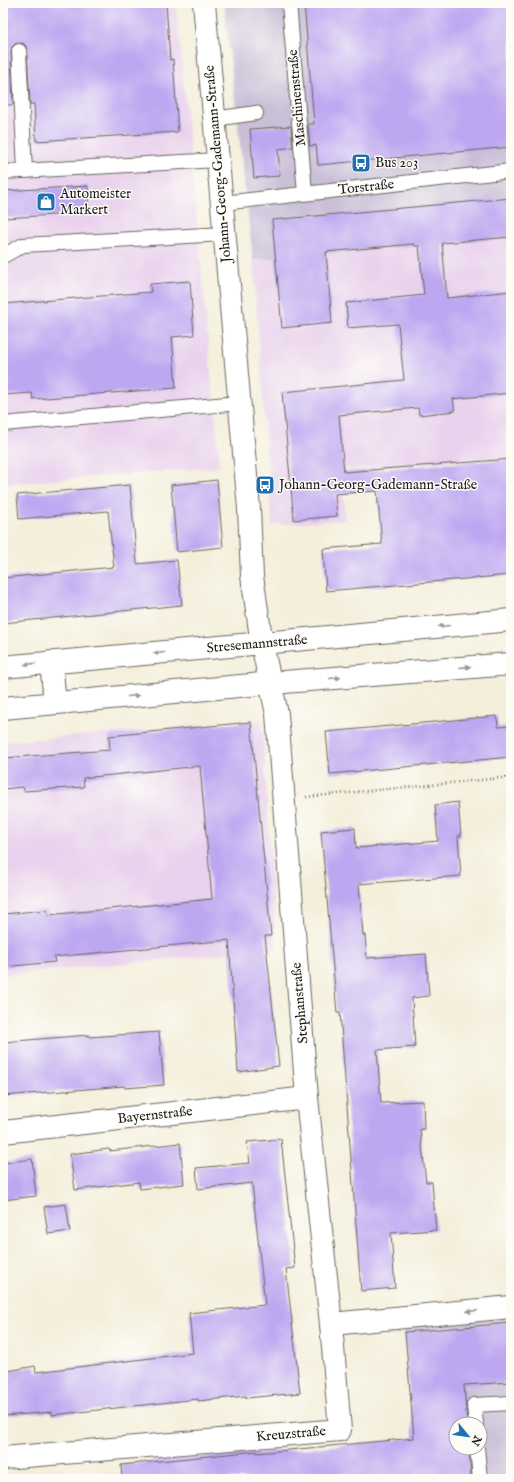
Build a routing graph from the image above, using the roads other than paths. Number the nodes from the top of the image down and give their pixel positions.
1 (204, 3) edge
2 (289, 3) edge
3 (19, 51) dead end
4 (256, 112) dead end
5 (214, 119) junction
6 (218, 160) junction
7 (25, 170) junction
8 (511, 171) edge
9 (3, 172) edge
10 (305, 193) junction
11 (222, 203) junction
12 (224, 234) junction
13 (3, 256) edge
14 (239, 404) junction
15 (3, 424) edge
16 (511, 620) edge
17 (262, 644) junction
18 (52, 662) junction
19 (511, 664) edge
20 (3, 667) edge
21 (271, 683) junction
22 (55, 703) junction
23 (3, 708) edge
24 (307, 1098) junction
25 (3, 1132) edge
26 (511, 1307) edge
27 (331, 1324) junction
28 (511, 1403) edge
29 (475, 1416) edge
30 (478, 1456) edge
31 (3, 1458) edge
32 (480, 1479) edge

1 - 5 street, Johann-Georg-Gademann-Straße
2 - 10 lane, Maschinenstraße
3 - 7 lane
4 - 5 lane
5 - 6 street, Johann-Georg-Gademann-Straße
6 - 7 lane
6 - 11 street, Johann-Georg-Gademann-Straße
7 - 9 lane
8 - 10 lane, Torstraße
10 - 11 lane, Torstraße
11 - 12 street, Johann-Georg-Gademann-Straße
12 - 13 lane
12 - 14 street, Johann-Georg-Gademann-Straße
14 - 15 lane
14 - 17 street, Johann-Georg-Gademann-Straße
16 -> 17 street, Stresemannstraße
17 -> 18 street, Stresemannstraße
17 - 21 street, Johann-Georg-Gademann-Straße
18 -> 20 street, Stresemannstraße
18 - 22 street
21 -> 19 street
22 -> 21 street
21 - 24 street, Stephanstraße
22 - 23 street
24 - 25 street, Bayernstraße
24 - 27 street, Stephanstraße
26 -> 27 street
27 - 31 street, Kreuzstraße
28 - 29 lane
30 - 32 lane

